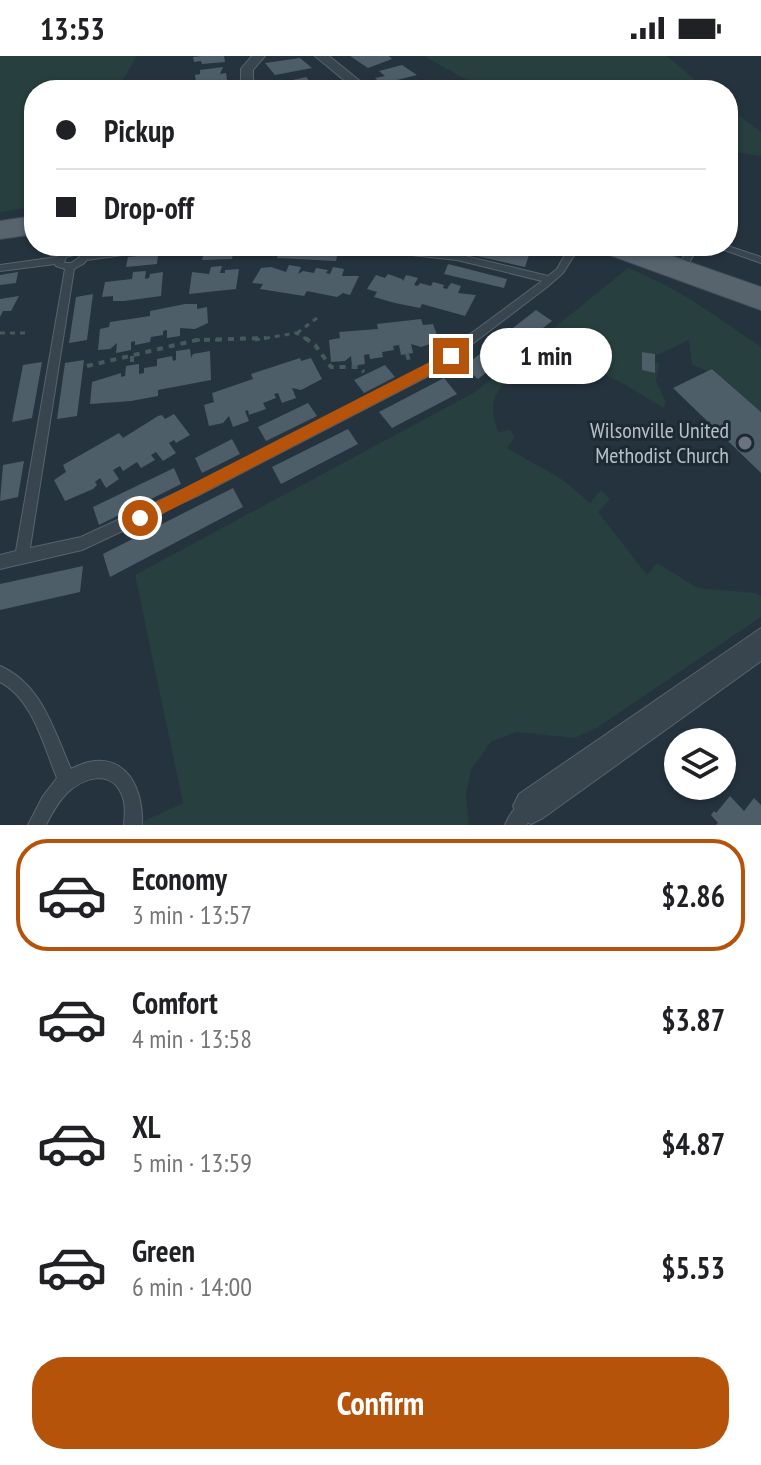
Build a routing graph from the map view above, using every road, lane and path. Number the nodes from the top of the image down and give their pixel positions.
1 (258, 56) edge
2 (321, 56) edge
3 (249, 80) edge
4 (351, 80) edge
5 (24, 215) edge
6 (0, 218) edge
7 (24, 226) edge
8 (0, 230) edge
9 (738, 253) edge
10 (63, 256) edge
11 (91, 256) edge
12 (448, 256) edge
13 (570, 256) edge
14 (84, 257) joint
15 (691, 257) edge
16 (58, 260) junction
17 (761, 260) edge
18 (70, 267) junction
19 (0, 268) edge
20 (549, 280) junction
21 (761, 299) edge
22 (317, 318) dead end
23 (0, 333) edge
24 (27, 333) dead end
25 (297, 333) junction
26 (173, 337) dead end
27 (183, 343) junction
28 (174, 344) junction
29 (183, 350) dead end
30 (123, 351) dead end
31 (132, 356) junction
32 (123, 358) junction
33 (132, 365) dead end
34 (87, 366) dead end
35 (364, 372) dead end
36 (22, 557) junction
37 (0, 562) edge
38 (761, 643) edge
39 (0, 674) edge
40 (67, 781) junction
41 (522, 816) edge
42 (37, 825) edge
43 (133, 825) edge

1 - 3 street
2 - 4 street
5 - 6 main road
7 - 8 main road
9 - 17 lane
10 - 16 lane
11 - 14 lane
12 - 20 lane
13 - 20 lane
14 - 18 lane
15 - 21 main road
16 - 18 lane
16 - 19 lane
18 - 36 lane
20 - 36 lane
22 - 25 path
23 - 24 path
25 - 27 path
25 - 35 path
26 - 28 path
27 - 28 path
27 - 29 path
28 - 31 path
30 - 32 path
31 - 32 path
31 - 33 path
32 - 34 path
36 - 37 lane
38 - 41 street
39 - 40 lane
40 - 42 lane
40 - 43 lane

